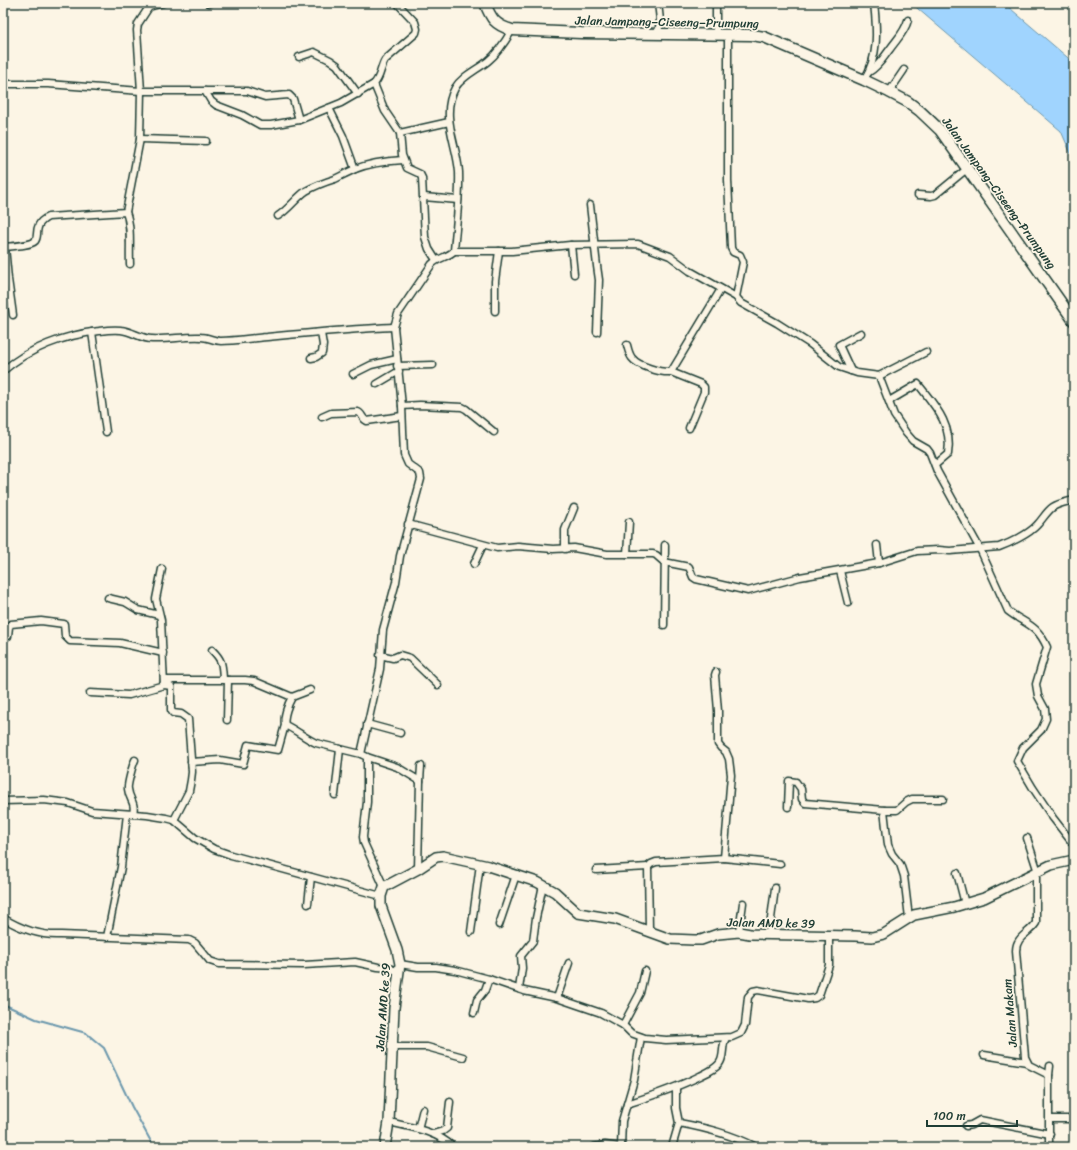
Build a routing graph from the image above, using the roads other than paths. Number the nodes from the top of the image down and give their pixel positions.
1 (163, 3) edge
2 (397, 3) edge
3 (485, 3) edge
4 (658, 3) edge
5 (716, 3) edge
6 (874, 3) edge
7 (908, 20) dead end
8 (512, 30) junction
9 (658, 34) junction
10 (716, 35) junction
11 (728, 35) junction
12 (298, 57) dead end
13 (904, 70) dead end
14 (867, 76) junction
15 (3, 84) edge
16 (374, 84) junction
17 (141, 91) junction
18 (205, 91) junction
19 (889, 92) junction
20 (358, 94) junction
21 (329, 108) junction
22 (299, 120) junction
23 (449, 122) junction
24 (400, 133) junction
25 (140, 139) junction
26 (206, 141) dead end
27 (403, 160) junction
28 (968, 168) junction
29 (355, 169) junction
30 (918, 195) dead end
31 (424, 197) junction
32 (458, 200) junction
33 (590, 205) dead end
34 (126, 212) junction
35 (278, 216) dead end
36 (595, 244) junction
37 (571, 245) junction
38 (4, 247) edge
39 (454, 251) junction
40 (499, 251) junction
41 (436, 260) junction
42 (130, 264) dead end
43 (574, 274) dead end
44 (721, 289) junction
45 (736, 297) junction
46 (495, 311) dead end
47 (13, 314) dead end
48 (1074, 321) edge
49 (394, 327) junction
50 (92, 332) junction
51 (597, 332) dead end
52 (860, 332) dead end
53 (321, 333) junction
54 (627, 346) dead end
55 (926, 352) dead end
56 (311, 358) dead end
57 (398, 365) junction
58 (433, 365) dead end
59 (3, 371) edge
60 (671, 372) junction
61 (851, 372) junction
62 (353, 374) dead end
63 (879, 376) junction
64 (377, 384) dead end
65 (889, 401) junction
66 (402, 406) junction
67 (402, 416) junction
68 (322, 417) dead end
69 (689, 428) dead end
70 (106, 432) dead end
71 (494, 432) dead end
72 (935, 465) junction
73 (1074, 500) edge
74 (574, 508) dead end
75 (629, 522) dead end
76 (408, 524) junction
77 (483, 545) junction
78 (665, 545) dead end
79 (877, 545) dead end
80 (565, 549) junction
81 (980, 549) junction
82 (627, 554) junction
83 (664, 562) junction
84 (879, 563) junction
85 (474, 564) dead end
86 (162, 569) dead end
87 (840, 571) junction
88 (108, 598) dead end
89 (848, 603) dead end
90 (160, 615) junction
91 (664, 625) dead end
92 (3, 636) edge
93 (212, 650) dead end
94 (162, 653) junction
95 (380, 655) junction
96 (716, 672) dead end
97 (225, 680) junction
98 (164, 683) junction
99 (438, 685) dead end
100 (310, 690) dead end
101 (90, 693) dead end
102 (292, 697) junction
103 (227, 720) dead end
104 (367, 724) junction
105 (285, 725) junction
106 (400, 733) dead end
107 (340, 749) junction
108 (364, 755) junction
109 (135, 760) dead end
110 (191, 762) junction
111 (421, 766) dead end
112 (420, 781) junction
113 (335, 795) dead end
114 (943, 799) dead end
115 (3, 801) edge
116 (788, 807) dead end
117 (884, 810) junction
118 (130, 814) junction
119 (174, 820) junction
120 (1027, 838) dead end
121 (1074, 845) edge
122 (724, 858) junction
123 (1074, 860) edge
124 (480, 864) junction
125 (780, 864) dead end
126 (648, 867) junction
127 (418, 869) junction
128 (596, 870) dead end
129 (1037, 872) junction
130 (957, 873) dead end
131 (516, 875) junction
132 (311, 877) junction
133 (543, 885) junction
134 (384, 887) junction
135 (775, 888) dead end
136 (381, 896) junction
137 (743, 903) dead end
138 (308, 904) dead end
139 (964, 904) junction
140 (3, 918) edge
141 (909, 918) junction
142 (499, 925) dead end
143 (649, 930) junction
144 (471, 932) dead end
145 (739, 932) junction
146 (769, 934) junction
147 (829, 936) junction
148 (107, 937) junction
149 (569, 963) dead end
150 (400, 968) junction
151 (645, 971) dead end
152 (489, 979) junction
153 (519, 989) junction
154 (557, 998) junction
155 (474, 1013) dead end
156 (623, 1025) junction
157 (641, 1037) junction
158 (726, 1038) junction
159 (393, 1047) junction
160 (984, 1054) dead end
161 (462, 1057) dead end
162 (1026, 1062) junction
163 (1050, 1066) dead end
164 (1049, 1075) junction
165 (676, 1088) junction
166 (450, 1102) dead end
167 (627, 1104) junction
168 (423, 1109) dead end
169 (1050, 1119) junction
170 (1074, 1120) edge
171 (390, 1122) junction
172 (679, 1123) junction
173 (966, 1126) dead end
174 (418, 1129) junction
175 (433, 1134) junction
176 (1050, 1134) junction
177 (742, 1140) junction
178 (385, 1147) edge
179 (453, 1147) edge
180 (594, 1147) edge
181 (621, 1147) edge
182 (672, 1147) edge
183 (740, 1147) edge
184 (756, 1147) edge
185 (1050, 1147) edge

1 - 17 street
2 - 16 street
3 - 8 main road, Jalan Jampang–Ciseeng–Prumpung
4 - 9 street
5 - 10 street
6 - 14 street
7 - 14 street
8 - 9 main road, Jalan Jampang–Ciseeng–Prumpung
8 - 23 street
9 - 10 main road, Jalan Jampang–Ciseeng–Prumpung
10 - 11 main road, Jalan Jampang–Ciseeng–Prumpung
11 - 14 main road, Jalan Jampang–Ciseeng–Prumpung
11 - 45 street
12 - 20 street
13 - 19 street
14 - 19 main road, Jalan Jampang–Ciseeng–Prumpung
15 - 17 street
16 - 20 street
16 - 24 street
17 - 18 street
17 - 25 street
18 - 22 street
18 - 22 street
19 - 28 main road, Jalan Jampang–Ciseeng–Prumpung
20 - 21 street
21 - 22 street
21 - 29 street
23 - 24 street
23 - 32 street
24 - 27 street
25 - 26 street
25 - 34 street
27 - 29 street
27 - 31 street
28 - 30 street
28 - 48 main road, Jalan Jampang–Ciseeng–Prumpung
29 - 35 street
31 - 32 street
31 - 41 street
32 - 39 street
33 - 36 street
34 - 38 street
34 - 42 street
36 - 37 street
36 - 44 street
36 - 51 street
37 - 40 street
37 - 43 street
38 - 47 street
39 - 40 street
39 - 41 street
40 - 46 street
41 - 49 street
44 - 45 street
44 - 60 street
45 - 61 street
49 - 53 street
49 - 57 street
50 - 53 street
50 - 59 street
50 - 70 street
52 - 61 street
53 - 56 street
54 - 60 street
55 - 63 street
57 - 58 street
57 - 62 street
57 - 64 street
57 - 66 street
60 - 69 street
61 - 63 street
63 - 65 street
65 - 72 street
65 - 72 street
66 - 67 street
66 - 71 street
67 - 68 street
67 - 76 street
72 - 81 street
73 - 81 street
74 - 80 street
75 - 82 street
76 - 77 street
76 - 95 street
77 - 80 street
77 - 85 street
78 - 83 street
79 - 84 street
80 - 82 street
81 - 84 street
81 - 121 street
82 - 83 street
83 - 87 street
83 - 91 street
84 - 87 street
86 - 90 street
87 - 89 street
88 - 90 street
90 - 94 street
92 - 94 street
93 - 97 street
94 - 98 street
95 - 99 street
95 - 104 street
96 - 122 street
97 - 98 street
97 - 102 street
97 - 103 street
98 - 101 street
98 - 110 street
100 - 102 street
102 - 105 street
104 - 106 street
104 - 108 street
105 - 107 street
105 - 110 street
107 - 108 street
107 - 113 street
108 - 112 street
108 - 134 street
109 - 118 street
110 - 119 street
111 - 112 street
112 - 127 street
114 - 117 street
115 - 118 street
116 - 117 street
117 - 141 street
118 - 119 street
118 - 148 street
119 - 132 street
120 - 129 street, Jalan Makam
122 - 125 street
122 - 126 street
123 - 129 street, Jalan AMD ke 39
124 - 127 street, Jalan AMD ke 39
124 - 131 street, Jalan AMD ke 39
124 - 144 street
126 - 128 street
126 - 143 street
127 - 134 street, Jalan AMD ke 39
129 - 139 street, Jalan AMD ke 39
129 - 162 street, Jalan Makam
130 - 139 street
131 - 133 street, Jalan AMD ke 39
131 - 142 street
132 - 136 street
132 - 138 street
133 - 143 street, Jalan AMD ke 39
133 - 153 street
134 - 136 street, Jalan AMD ke 39
135 - 146 street
136 - 150 street, Jalan AMD ke 39
137 - 145 street
139 - 141 street, Jalan AMD ke 39
140 - 148 street
141 - 147 street, Jalan AMD ke 39
143 - 145 street, Jalan AMD ke 39
145 - 146 street, Jalan AMD ke 39
146 - 147 street, Jalan AMD ke 39
147 - 158 street
148 - 150 street
149 - 154 street
150 - 152 street
150 - 159 street, Jalan AMD ke 39
151 - 156 street
152 - 153 street
152 - 155 street
153 - 154 street
154 - 156 street
156 - 157 street
157 - 158 street
157 - 167 street
158 - 165 street
159 - 161 street
159 - 171 street, Jalan AMD ke 39
160 - 162 street
162 - 164 street, Jalan Makam
163 - 164 street
164 - 169 street
165 - 167 street
165 - 172 street
166 - 175 street
167 - 181 street
168 - 174 street
169 - 170 street
169 - 176 street
171 - 174 street
171 - 178 street, Jalan AMD ke 39
172 - 177 street
172 - 182 street
173 - 176 street
174 - 175 street
175 - 179 street
176 - 185 street
177 - 183 street
177 - 184 street
180 - 181 street

